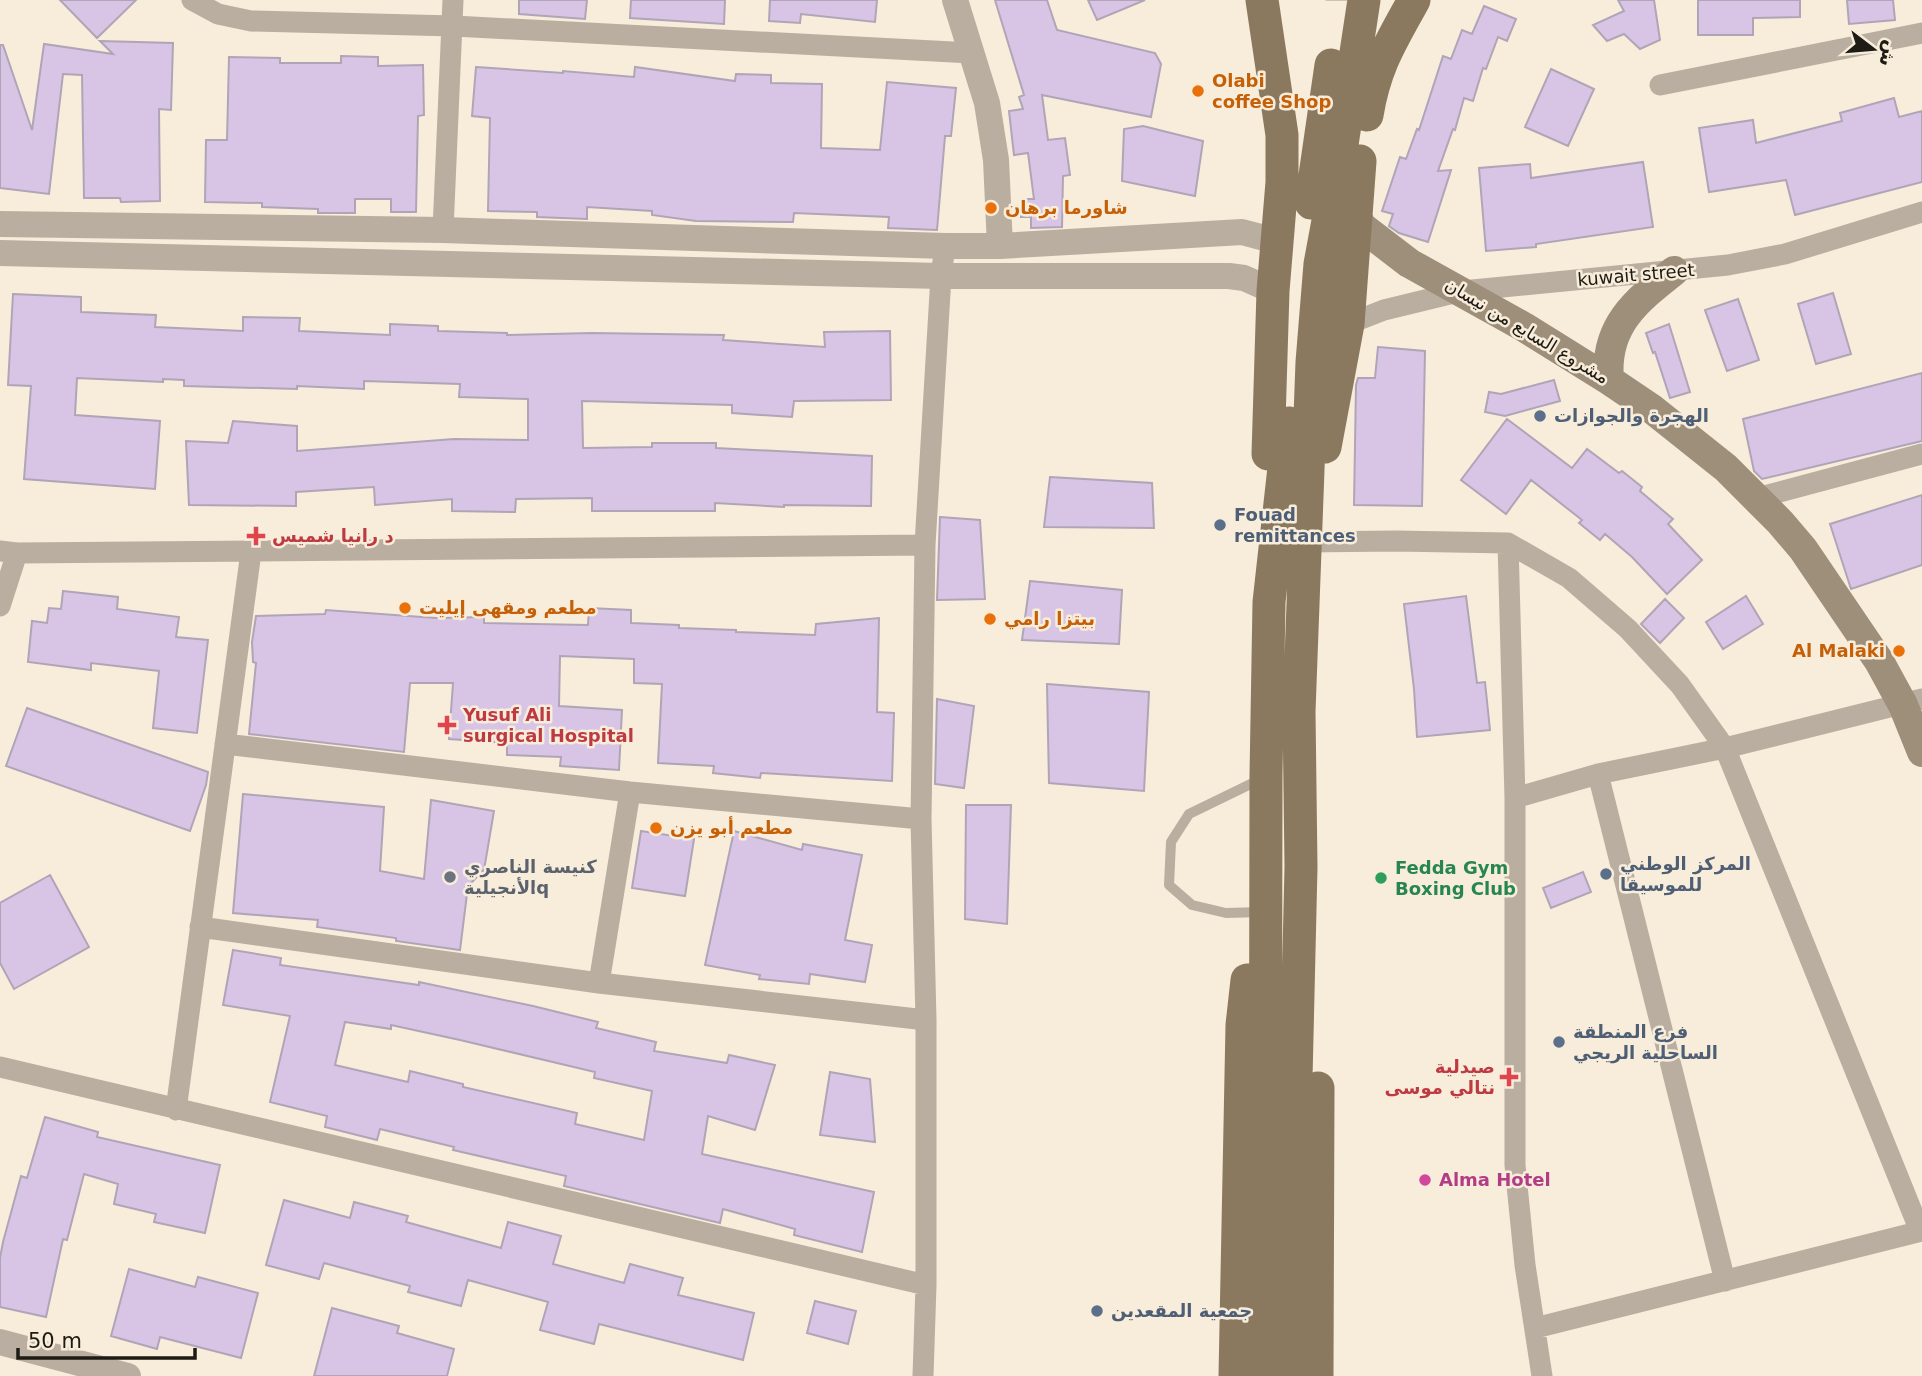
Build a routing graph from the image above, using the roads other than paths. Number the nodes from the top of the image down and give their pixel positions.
1 (192, 0) edge
2 (453, 0) edge
3 (955, 0) edge
4 (1262, 0) edge
5 (1364, 0) edge
6 (1414, 0) edge
7 (1342, 1) edge
8 (454, 26) junction
9 (1922, 33) edge
10 (972, 53) junction
11 (1660, 85) dead end
12 (1354, 212) junction
13 (1922, 212) edge
14 (0, 224) edge
15 (443, 230) junction
16 (1276, 241) junction
17 (945, 246) junction
18 (1000, 246) junction
19 (0, 253) edge
20 (1674, 271) junction
21 (941, 276) junction
22 (1273, 291) junction
23 (1462, 291) junction
24 (1348, 324) junction
25 (1609, 380) junction
26 (1922, 454) edge
27 (1757, 498) junction
28 (1304, 542) junction
29 (1508, 543) junction
30 (925, 545) junction
31 (9, 552) edge
32 (251, 552) junction
33 (1269, 603) junction
34 (0, 606) edge
35 (1913, 702) edge
36 (225, 744) junction
37 (1921, 747) edge
38 (1725, 748) junction
39 (1598, 774) junction
40 (1266, 776) junction
41 (630, 792) junction
42 (1515, 798) junction
43 (921, 818) junction
44 (1301, 867) junction
45 (1266, 917) junction
46 (200, 927) junction
47 (599, 984) junction
48 (926, 1020) junction
49 (0, 1067) edge
50 (176, 1110) junction
51 (1921, 1231) edge
52 (1725, 1281) junction
53 (926, 1285) junction
54 (1535, 1328) junction
55 (0, 1342) edge
56 (128, 1376) edge
57 (923, 1376) edge
58 (1235, 1376) edge
59 (1265, 1376) edge
60 (1289, 1376) edge
61 (1317, 1376) edge
62 (1542, 1376) edge

1 - 8 street
2 - 8 street
3 - 10 street
4 - 16 main road
5 - 28 main road
6 - 12 main road
7 - 33 main road
8 - 10 street
8 - 15 street
9 - 11 street
10 - 18 street
12 - 23 main road, مشروع السابع من نيسان
12 - 24 main road
13 - 20 street, kuwait street
14 - 15 street
15 - 17 street
16 - 18 street
16 - 22 main road
17 - 18 street
17 - 21 street
19 - 21 street
20 - 23 street, kuwait street
20 - 25 main road
21 - 22 street
21 - 30 street
22 - 33 main road
23 - 24 street, kuwait street
23 - 25 main road, مشروع السابع من نيسان
24 - 28 main road
25 - 27 main road, مشروع السابع من نيسان
26 - 27 street
27 - 35 main road, مشروع السابع من نيسان
28 - 29 street
28 - 44 main road
29 - 38 street
29 - 42 street
30 - 32 street
30 - 43 street
31 - 32 street
31 - 34 street
32 - 36 street
33 - 40 main road
35 - 37 main road, مشروع السابع من نيسان
35 - 38 street
36 - 41 street
36 - 46 street
38 - 39 street
38 - 51 street
39 - 42 street
39 - 52 street
40 - 45 main road
40 - 45 lane
41 - 43 street
41 - 47 street
42 - 54 street
43 - 48 street
44 - 60 main road
44 - 61 main road
45 - 58 main road
45 - 59 main road
46 - 47 street
46 - 50 street
47 - 48 street
48 - 53 street
49 - 50 street
50 - 53 street
51 - 52 street
52 - 54 street
53 - 57 street
54 - 62 street
55 - 56 street

